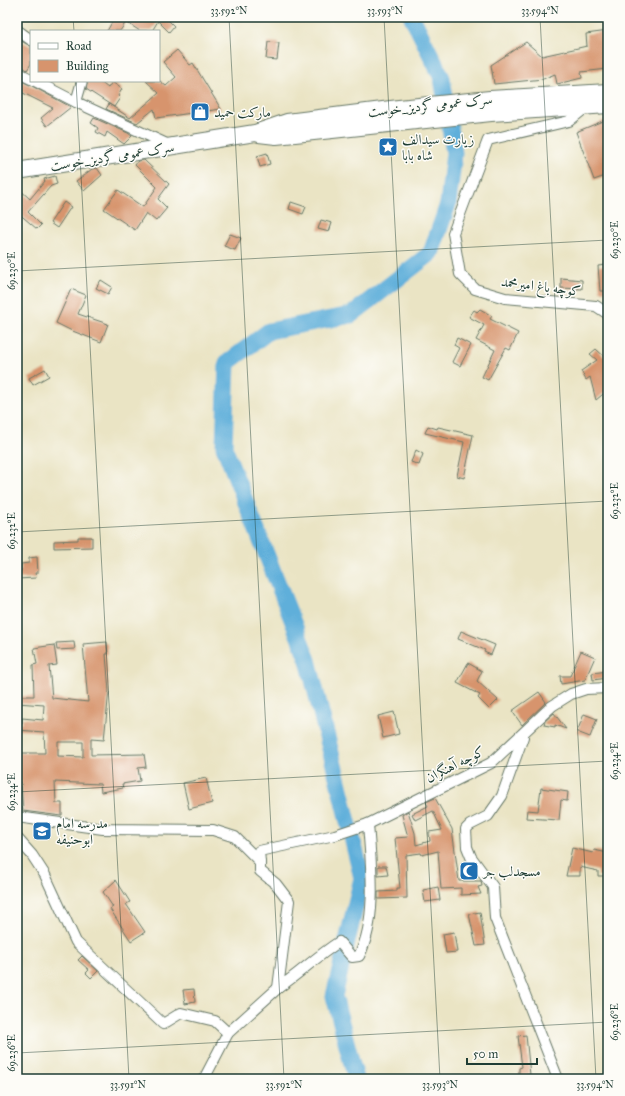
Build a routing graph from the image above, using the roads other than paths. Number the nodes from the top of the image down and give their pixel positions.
1 (17, 30) edge
2 (30, 39) edge
3 (17, 72) edge
4 (30, 78) edge
5 (37, 82) edge
6 (82, 82) edge
7 (608, 92) edge
8 (76, 102) junction
9 (608, 105) edge
10 (491, 106) junction
11 (588, 106) junction
12 (173, 146) junction
13 (17, 172) edge
14 (608, 314) edge
15 (608, 688) edge
16 (525, 733) junction
17 (17, 817) edge
18 (368, 824) junction
19 (17, 838) edge
20 (260, 862) junction
21 (278, 988) junction
22 (228, 1033) junction
23 (204, 1079) edge
24 (558, 1079) edge

1 - 2 street
3 - 4 street
5 - 8 street
6 - 8 street
7 - 10 highway, سرک عمومی گردیز_خوست
8 - 12 street
9 - 11 highway, سرک عمومی گردیز_خوست
10 - 11 highway, سرک عمومی گردیز_خوست
10 - 12 highway, سرک عمومی گردیز_خوست
11 - 14 street, کوچه باغ امیرمحمد
12 - 13 highway, سرک عمومی گردیز_خوست
15 - 16 street, کوچه آهنگران
16 - 18 street, کوچه آهنگران
16 - 24 street
17 - 20 street
18 - 20 street, کوچه آهنگران
18 - 21 street
19 - 22 street
20 - 21 street
21 - 22 street
22 - 23 street

